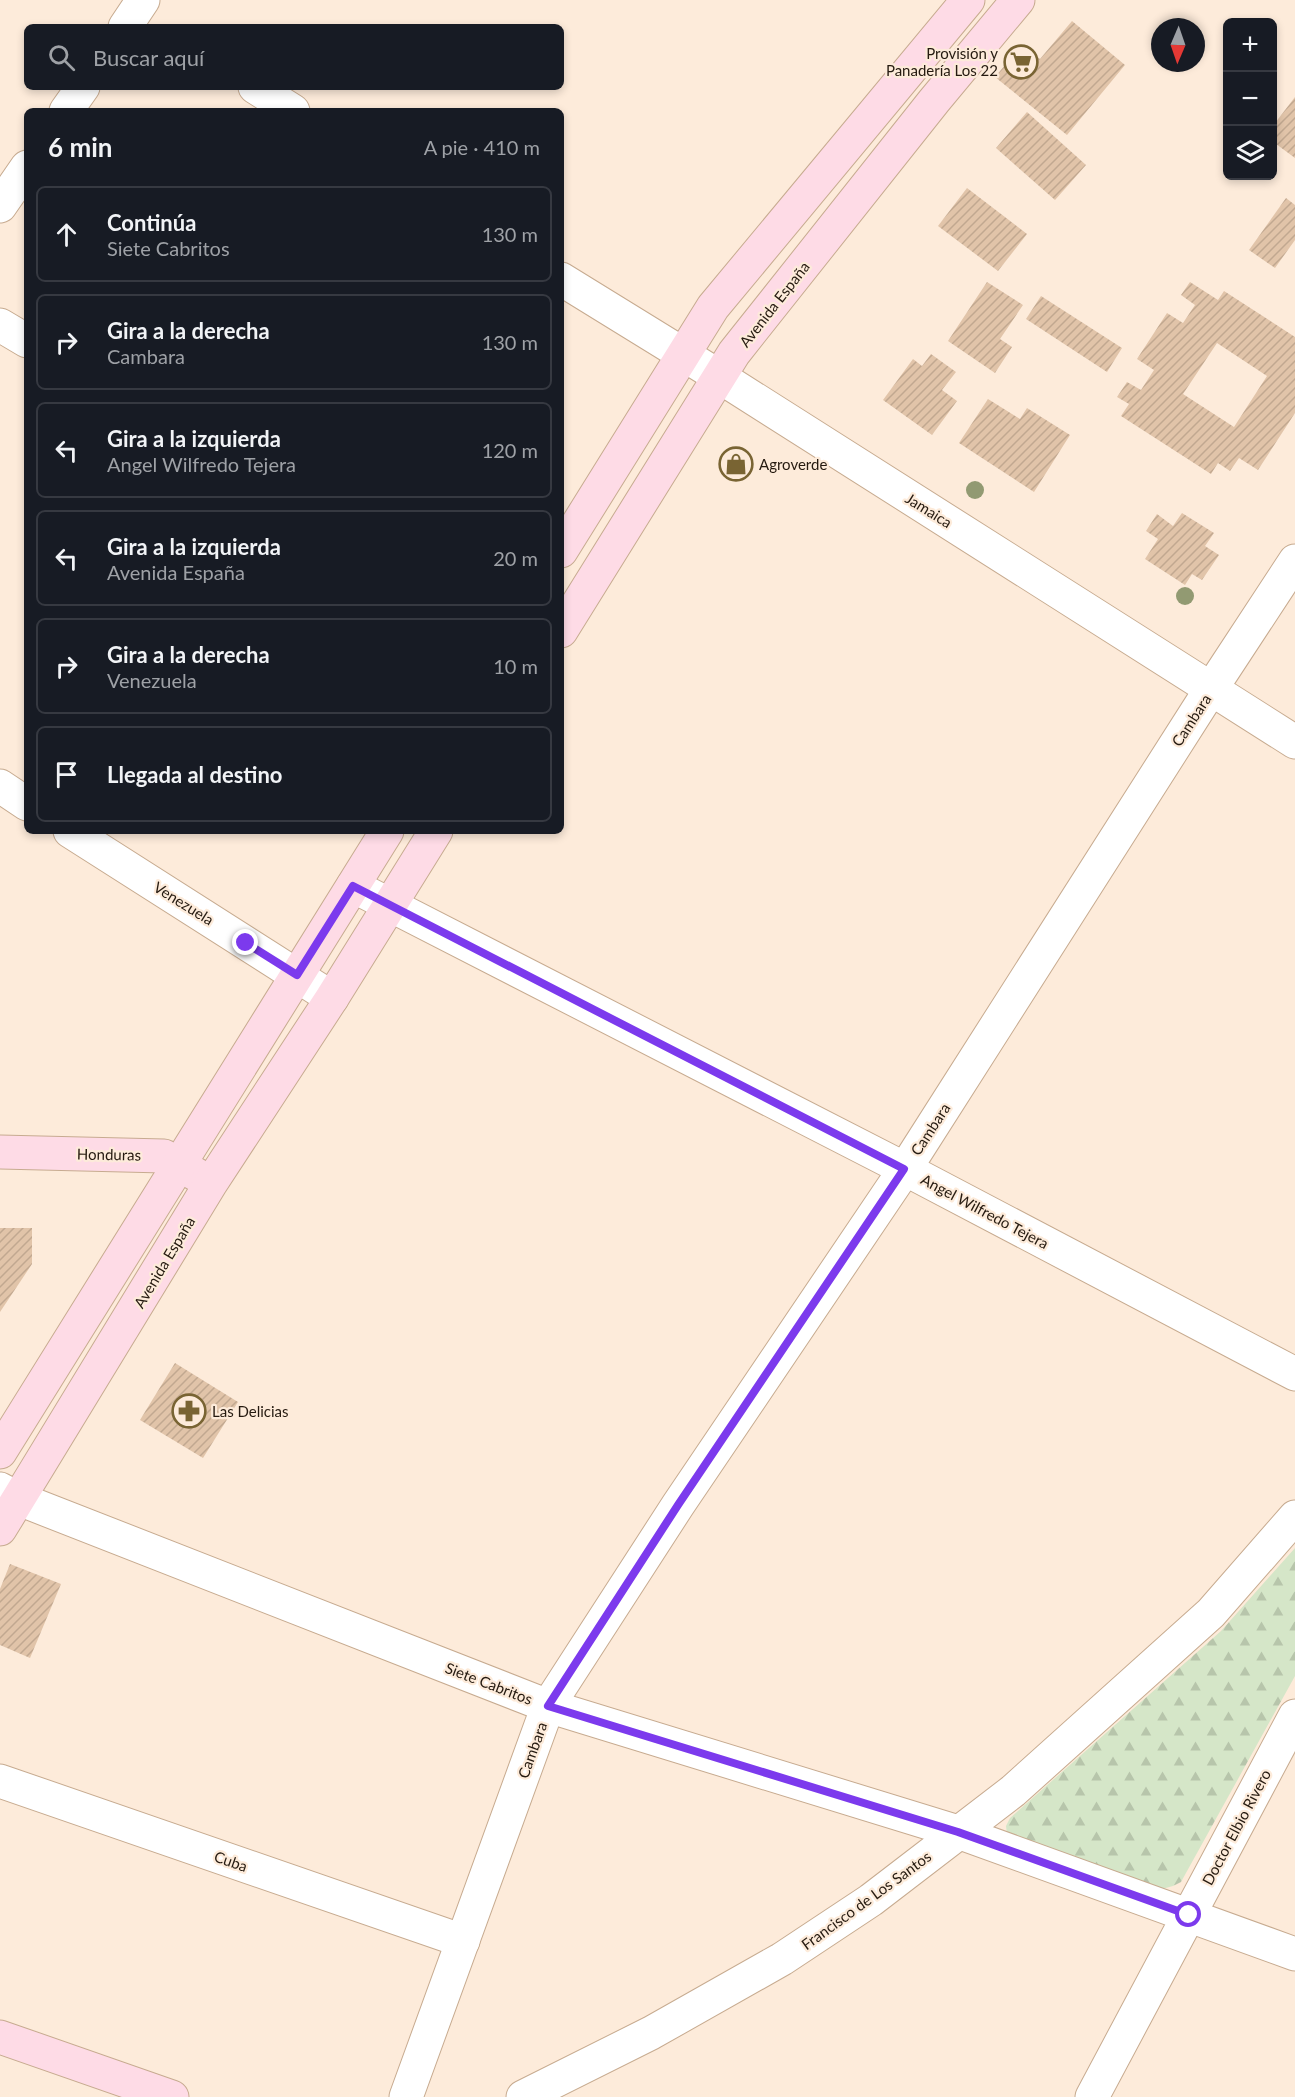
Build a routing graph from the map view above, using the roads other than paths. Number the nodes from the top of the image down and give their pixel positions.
1 (968, 0) edge
2 (1018, 0) edge
3 (81, 90) edge
4 (260, 90) edge
5 (68, 108) edge
6 (288, 108) edge
7 (24, 171) edge
8 (0, 206) edge
9 (564, 281) edge
10 (0, 325) edge
11 (24, 339) edge
12 (683, 356) junction
13 (720, 377) junction
14 (564, 546) edge
15 (1295, 561) edge
16 (564, 626) edge
17 (1211, 689) junction
18 (1295, 742) edge
19 (0, 786) edge
20 (24, 802) edge
21 (75, 834) edge
22 (385, 834) edge
23 (434, 834) edge
24 (353, 886) junction
25 (390, 904) junction
26 (297, 975) junction
27 (332, 998) junction
28 (0, 1152) edge
29 (179, 1164) junction
30 (904, 1169) junction
31 (211, 1183) junction
32 (1295, 1374) edge
33 (0, 1452) edge
34 (9, 1494) edge
35 (1295, 1517) edge
36 (0, 1528) edge
37 (548, 1706) junction
38 (1295, 1716) edge
39 (0, 1781) edge
40 (958, 1832) junction
41 (1189, 1915) junction
42 (463, 1941) junction
43 (1295, 1954) edge
44 (0, 2037) edge
45 (172, 2097) edge
46 (406, 2097) edge
47 (523, 2097) edge
48 (1092, 2097) edge

1 - 12 main road
2 - 13 main road, Avenida España
3 - 5 street
4 - 6 street
7 - 8 street
9 - 12 street, Jamaica
10 - 11 street
12 - 13 street, Jamaica
12 - 14 main road
13 - 16 main road, Avenida España
13 - 17 street, Jamaica
15 - 17 street, Cambara
17 - 18 street, Jamaica
17 - 30 street, Cambara
19 - 20 street
21 - 26 street, Venezuela
22 - 24 main road
23 - 25 main road, Avenida España
24 - 25 street, Angel Wilfredo Tejera
24 - 26 main road
25 - 27 main road, Avenida España
25 - 30 street, Angel Wilfredo Tejera
26 - 27 street
26 - 29 main road
27 - 31 main road, Avenida España
28 - 29 main road, Honduras
29 - 31 main road, Honduras
29 - 33 main road
30 - 32 street, Angel Wilfredo Tejera
30 - 37 street, Cambara
31 - 34 main road, Avenida España
34 - 36 main road, Avenida España
34 - 37 street, Siete Cabritos
35 - 40 street, Francisco de Los Santos
37 - 40 street, Siete Cabritos
37 - 42 street, Cambara
38 - 41 street, Doctor Elbio Rivero
39 - 42 street, Cuba
40 - 41 street, Siete Cabritos
40 - 47 street, Francisco de Los Santos
41 - 43 street, Siete Cabritos
41 - 48 street, Doctor Elbio Rivero
42 - 46 street, Cambara
44 - 45 main road

